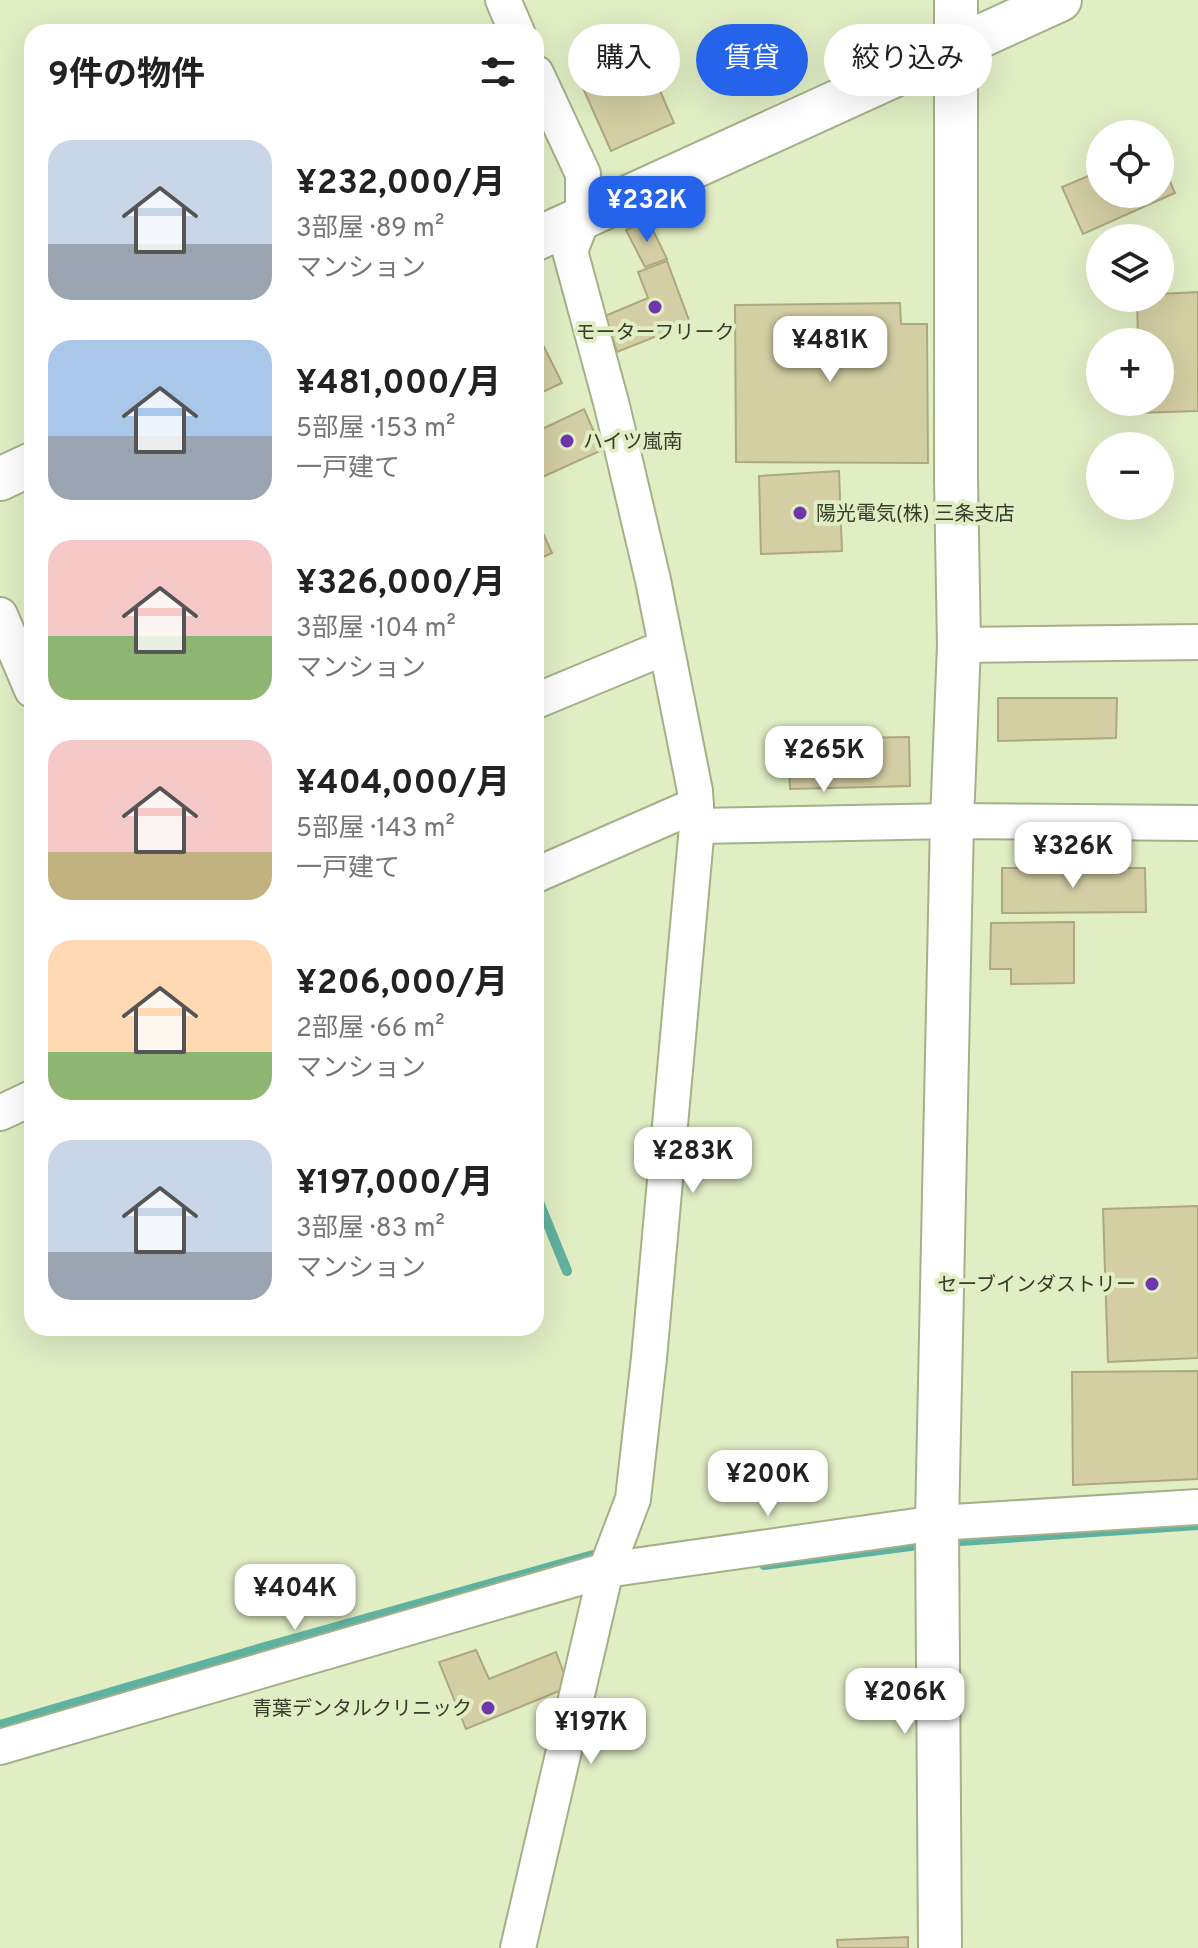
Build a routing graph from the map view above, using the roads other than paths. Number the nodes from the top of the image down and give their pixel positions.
1 (503, 0) edge
2 (956, 0) edge
3 (1060, 0) edge
4 (514, 24) edge
5 (957, 24) edge
6 (992, 30) edge
7 (544, 90) edge
8 (847, 96) edge
9 (957, 96) edge
10 (583, 218) junction
11 (544, 235) edge
12 (24, 468) edge
13 (0, 479) edge
14 (0, 615) edge
15 (1198, 642) edge
16 (959, 645) junction
17 (666, 647) junction
18 (24, 671) edge
19 (544, 698) edge
20 (697, 815) junction
21 (952, 821) junction
22 (1198, 823) edge
23 (544, 872) edge
24 (24, 1102) edge
25 (0, 1113) edge
26 (1198, 1507) edge
27 (937, 1523) junction
28 (606, 1570) junction
29 (0, 1747) edge
30 (518, 1948) edge
31 (940, 1948) edge

1 - 4 street
2 - 5 street
3 - 6 street
7 - 10 street
8 - 10 street
9 - 16 street
10 - 11 street
10 - 17 street
12 - 13 street
14 - 18 street
15 - 16 street
16 - 21 street
17 - 19 street
17 - 20 street
20 - 21 street
20 - 23 street
20 - 28 street
21 - 22 street
21 - 27 street
24 - 25 street
26 - 27 street
27 - 28 street
27 - 31 street
28 - 29 street
28 - 30 street

